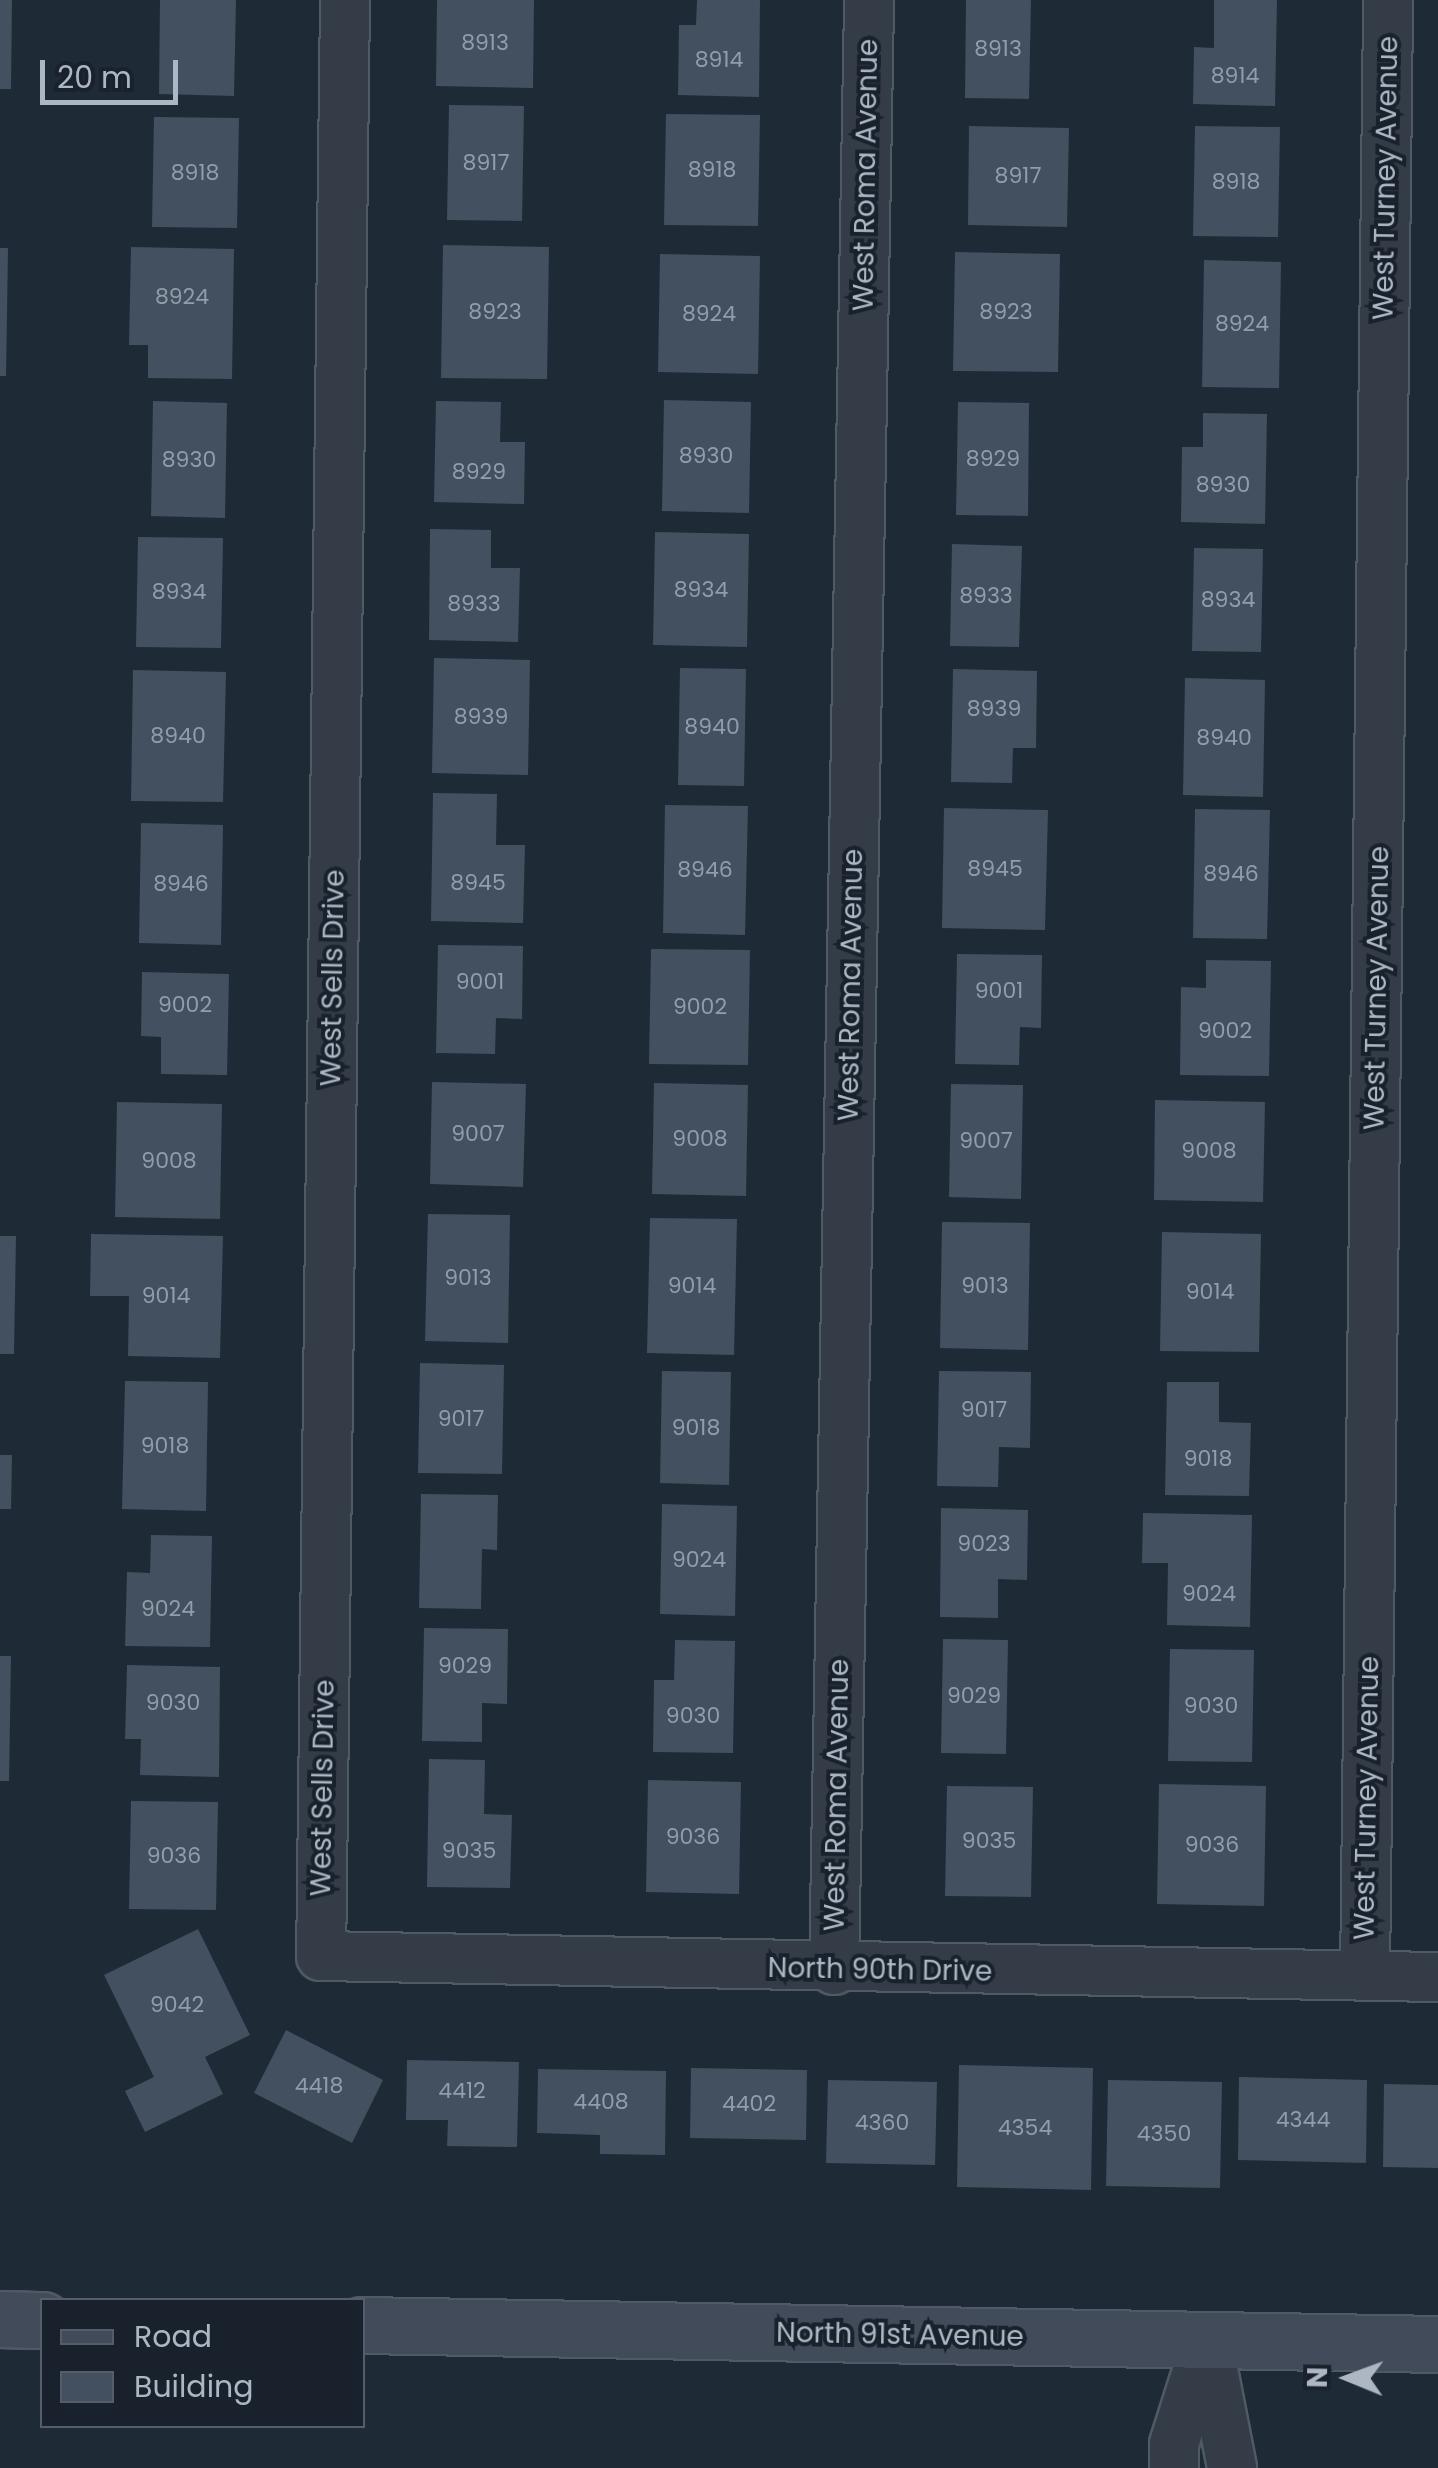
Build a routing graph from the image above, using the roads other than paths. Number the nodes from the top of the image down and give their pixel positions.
1 (345, 0) edge
2 (868, 0) edge
3 (1388, 0) edge
4 (322, 1956) joint
5 (834, 1970) junction
6 (1366, 1976) junction
7 (1438, 1977) edge
8 (0, 2319) edge
9 (40, 2320) edge
10 (365, 2326) edge
11 (1207, 2340) junction
12 (1438, 2344) edge
13 (1174, 2468) edge
14 (1232, 2468) edge

1 - 4 street, West Sells Drive
2 - 5 street, West Roma Avenue
3 - 6 street, West Turney Avenue
4 - 5 street, North 90th Drive
5 - 6 street, North 90th Drive
6 - 7 street, North 90th Drive
8 - 9 main road
10 - 11 main road, North 91st Avenue
11 - 12 main road, North 91st Avenue
11 - 13 street
11 - 14 street

